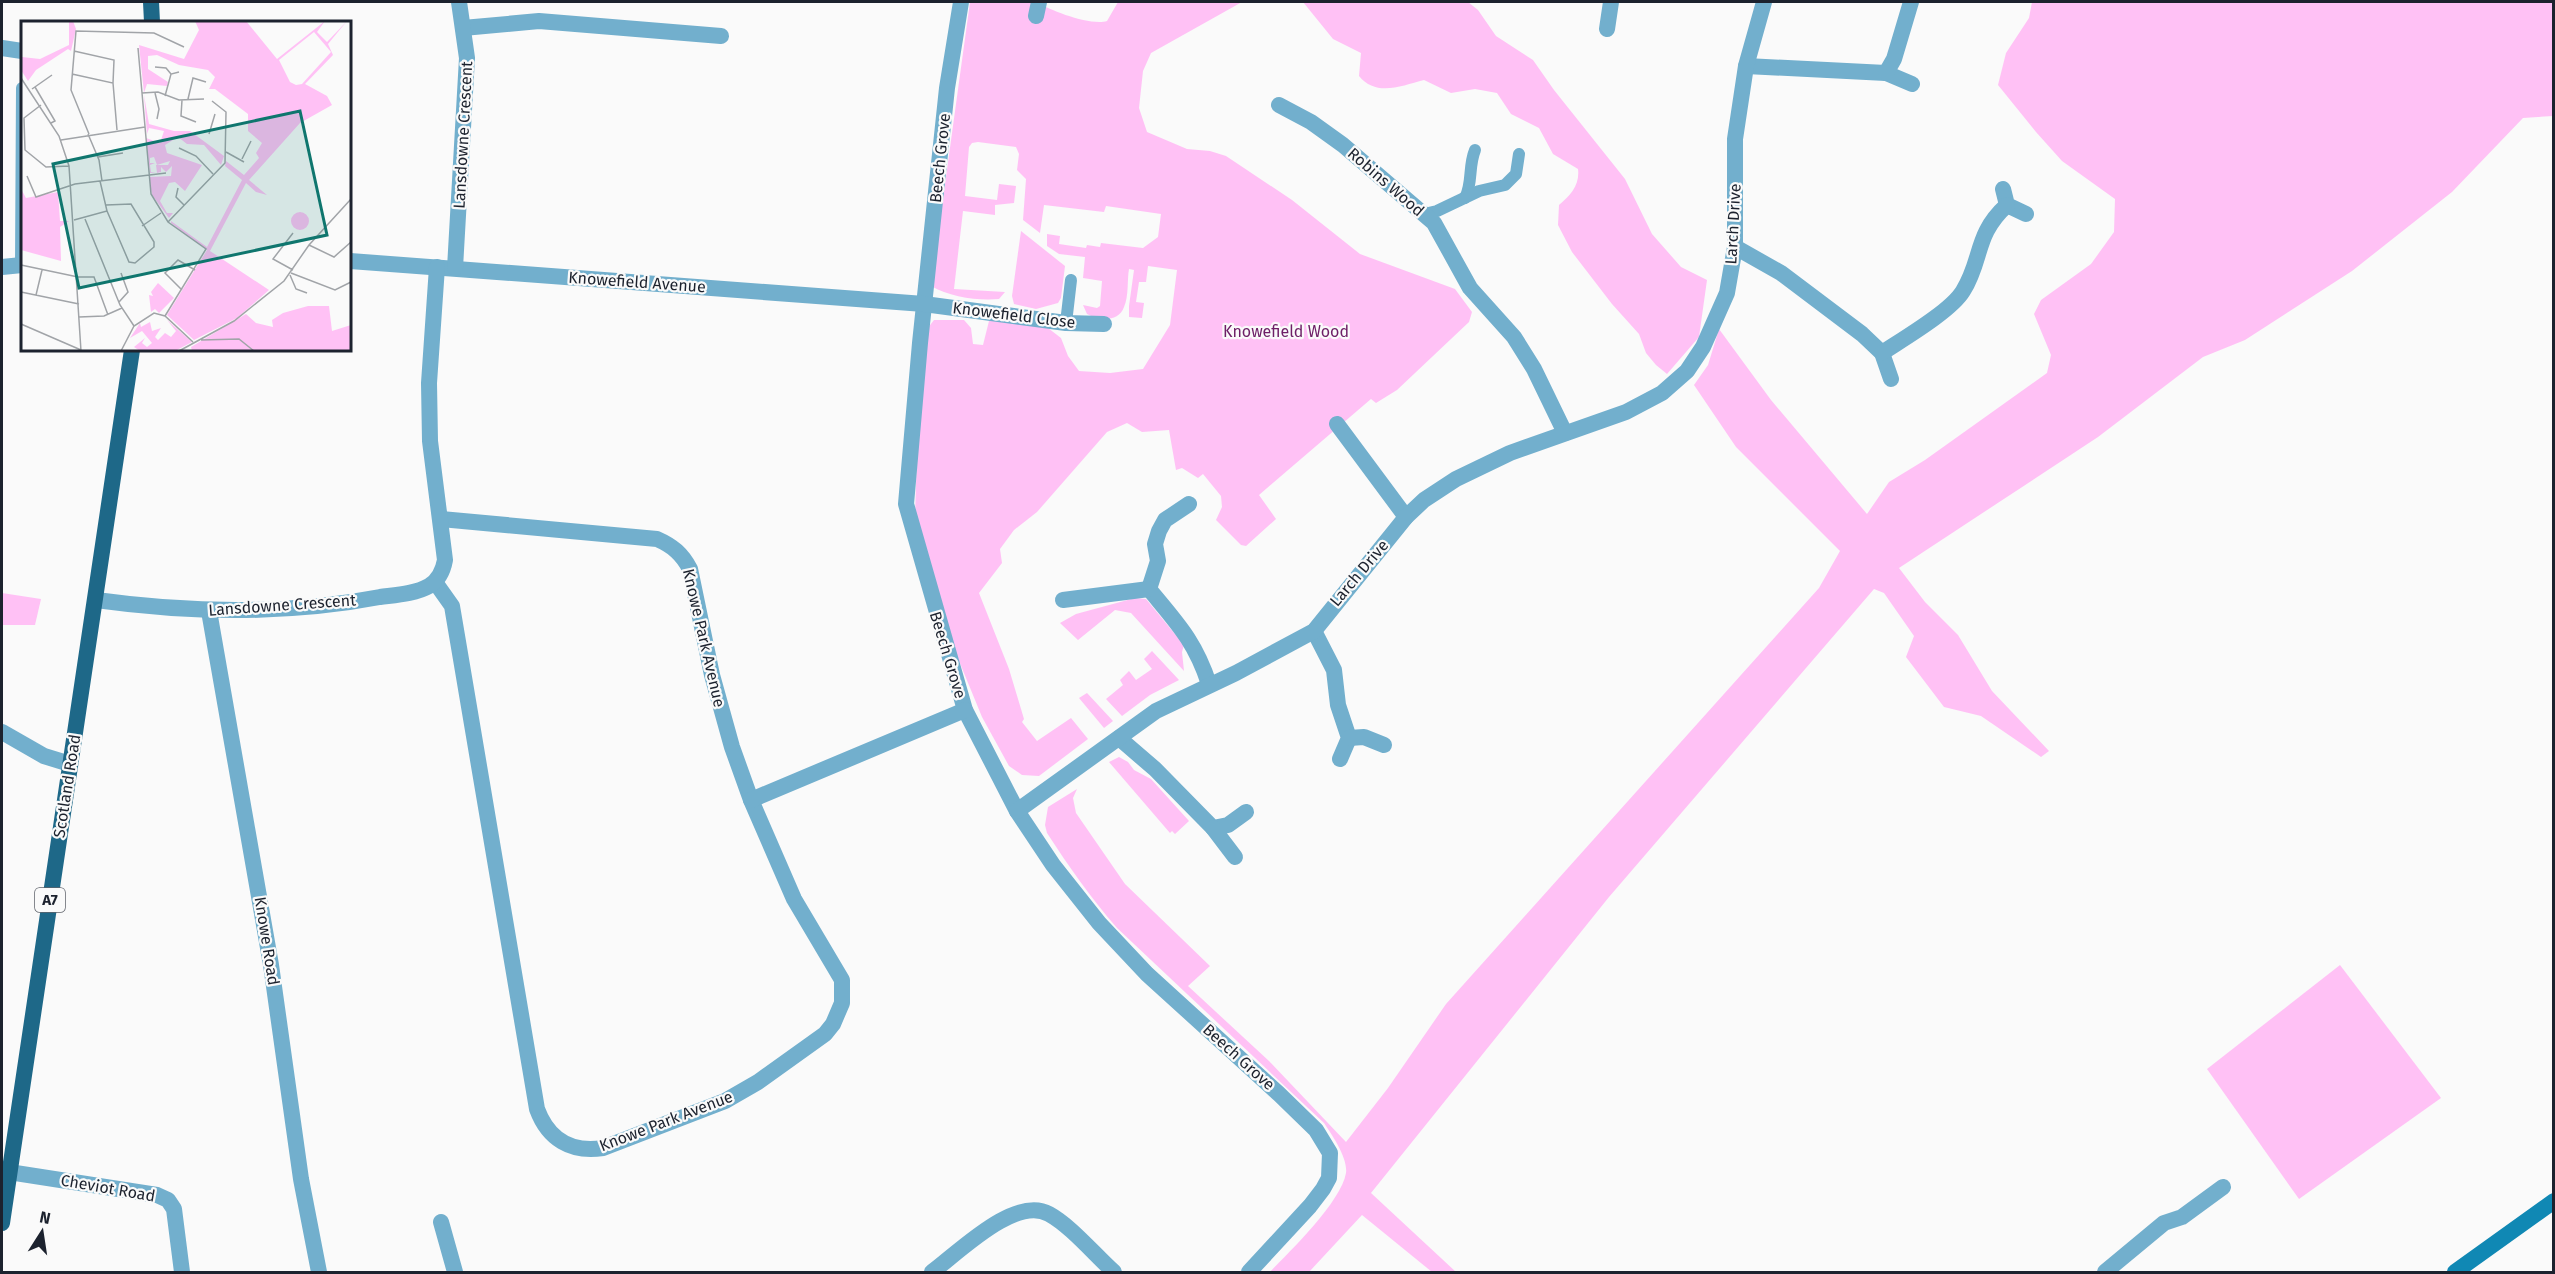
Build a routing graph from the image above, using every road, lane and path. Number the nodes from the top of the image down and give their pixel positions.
1 (151, 2) edge
2 (459, 2) edge
3 (961, 2) edge
4 (1611, 2) edge
5 (1764, 2) edge
6 (1911, 2) edge
7 (152, 21) edge
8 (464, 28) junction
9 (1607, 29) dead end
10 (721, 36) dead end
11 (2, 48) edge
12 (21, 51) edge
13 (1746, 66) junction
14 (1886, 73) junction
15 (1912, 84) dead end
16 (1279, 105) dead end
17 (1475, 150) dead end
18 (1519, 154) dead end
19 (1465, 198) junction
20 (1424, 214) junction
21 (2026, 214) dead end
22 (1735, 246) junction
23 (351, 261) edge
24 (21, 265) edge
25 (2, 267) edge
26 (437, 267) junction
27 (455, 268) junction
28 (1071, 280) dead end
29 (924, 304) junction
30 (1066, 323) junction
31 (1104, 324) dead end
32 (132, 351) edge
33 (1882, 353) junction
34 (1891, 379) dead end
35 (1337, 424) dead end
36 (1565, 433) junction
37 (1189, 504) dead end
38 (1406, 517) junction
39 (441, 519) junction
40 (435, 582) junction
41 (1149, 589) junction
42 (96, 600) junction
43 (1063, 600) dead end
44 (209, 611) junction
45 (1314, 631) junction
46 (1209, 684) junction
47 (965, 710) junction
48 (2, 732) edge
49 (1119, 738) junction
50 (1349, 738) junction
51 (1384, 745) dead end
52 (1340, 759) dead end
53 (70, 764) junction
54 (751, 800) junction
55 (1017, 811) junction
56 (1246, 812) dead end
57 (1213, 828) junction
58 (1235, 857) dead end
59 (5, 1171) edge
60 (2223, 1187) dead end
61 (2553, 1201) edge
62 (441, 1222) dead end
63 (2, 1223) edge
64 (182, 1272) edge
65 (319, 1272) edge
66 (455, 1272) edge
67 (932, 1272) edge
68 (1114, 1272) edge
69 (1249, 1272) edge
70 (2105, 1272) edge
71 (2455, 1272) edge

1 - 7 main road
2 - 8 street, Lansdowne Crescent
3 - 29 street, Beech Grove
4 - 9 street
5 - 13 street, Larch Drive
6 - 14 street
8 - 10 street
8 - 27 street, Lansdowne Crescent
11 - 12 street
13 - 14 street
13 - 22 street, Larch Drive
14 - 15 street
16 - 20 street, Robins Wood
17 - 19 lane
18 - 19 lane
19 - 20 lane
20 - 36 street, Robins Wood
21 - 33 street
22 - 33 street
22 - 36 street, Larch Drive
23 - 26 street, Knowefield Avenue
24 - 25 street
26 - 27 street, Knowefield Avenue
26 - 39 street
27 - 29 street, Knowefield Avenue
28 - 30 lane
29 - 30 street, Knowefield Close
29 - 47 street, Beech Grove
30 - 31 street, Knowefield Close
32 - 42 main road, Scotland Road / A7
33 - 34 street
35 - 38 street
36 - 38 street, Larch Drive
37 - 41 street
38 - 45 street, Larch Drive
39 - 40 street
39 - 54 street, Knowe Park Avenue
40 - 44 street, Lansdowne Crescent
40 - 54 street, Knowe Park Avenue
41 - 43 street
41 - 46 street
42 - 44 street, Lansdowne Crescent
42 - 53 main road, Scotland Road / A7
44 - 65 street, Knowe Road
45 - 46 street, Larch Drive
45 - 50 street
46 - 49 street, Larch Drive
47 - 54 street
47 - 55 street, Beech Grove
48 - 53 street
49 - 55 street, Larch Drive
49 - 57 street
50 - 51 street
50 - 52 street
53 - 59 main road, Scotland Road / A7
55 - 69 street, Beech Grove
56 - 57 street
57 - 58 street
59 - 63 main road, Scotland Road / A7
59 - 64 street, Cheviot Road
60 - 70 street
61 - 71 main road
62 - 66 street
67 - 68 street

